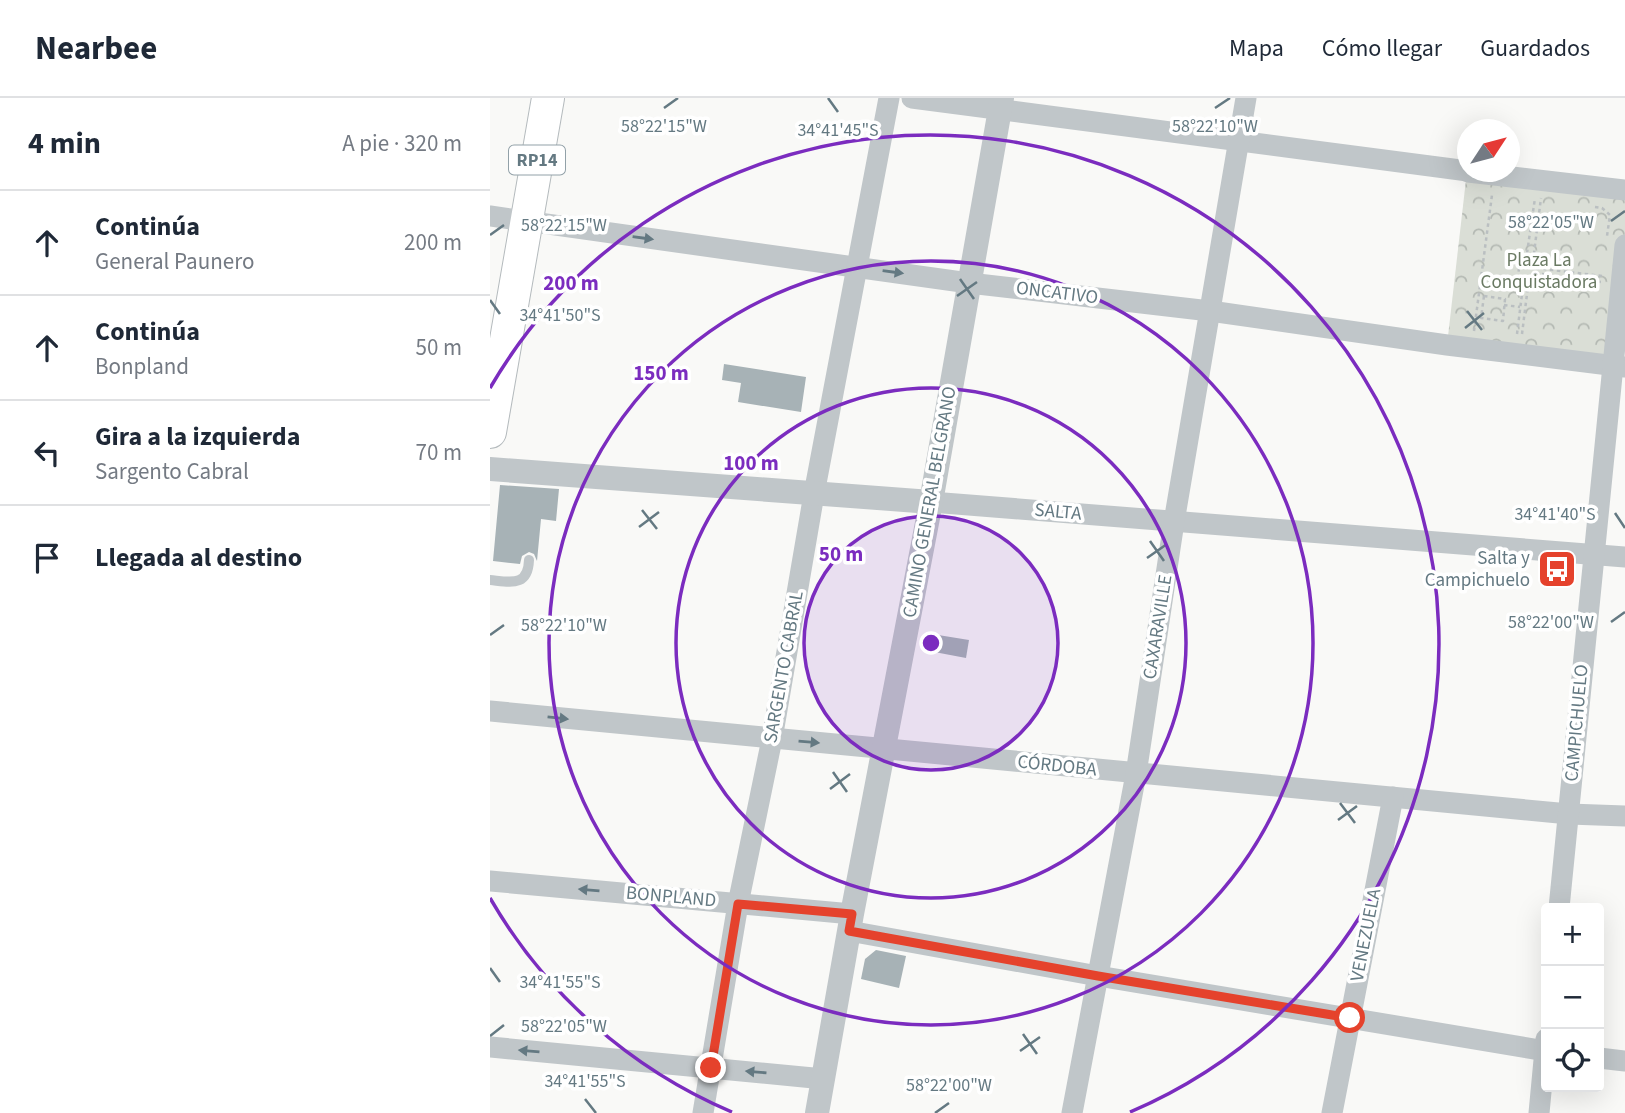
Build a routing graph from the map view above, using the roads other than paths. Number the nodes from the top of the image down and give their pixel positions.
1 (548, 98) edge
2 (889, 98) edge
3 (912, 98) edge
4 (1246, 98) edge
5 (1001, 104) edge
6 (1238, 142) junction
7 (1457, 171) edge
8 (1504, 182) edge
9 (1625, 190) edge
10 (490, 216) edge
11 (527, 222) junction
12 (1616, 242) edge
13 (856, 267) junction
14 (969, 283) junction
15 (1210, 311) junction
16 (1618, 366) edge
17 (490, 432) edge
18 (490, 469) edge
19 (814, 494) junction
20 (931, 502) junction
21 (1174, 522) junction
22 (1593, 555) junction
23 (1625, 557) edge
24 (529, 560) dead end
25 (490, 580) edge
26 (490, 711) edge
27 (772, 739) junction
28 (883, 749) junction
29 (1136, 774) junction
30 (1393, 797) junction
31 (1569, 814) junction
32 (1625, 816) edge
33 (490, 881) edge
34 (1560, 903) edge
35 (738, 904) junction
36 (850, 923) junction
37 (1098, 976) junction
38 (1350, 1018) junction
39 (1541, 1046) edge
40 (490, 1047) edge
41 (1604, 1059) edge
42 (1625, 1061) edge
43 (711, 1068) junction
44 (824, 1079) junction
45 (1541, 1092) edge
46 (703, 1113) edge
47 (817, 1113) edge
48 (1072, 1113) edge
49 (1332, 1113) edge
50 (1539, 1113) edge

1 - 11 main road, RP14
2 - 13 street, SARGENTO CABRAL
3 - 5 street
4 - 6 street, CAXARAVILLE
5 - 6 street
5 - 14 street, CAMINO GENERAL BELGRANO
6 - 7 street
6 - 15 street, CAXARAVILLE
8 - 9 street
10 - 11 street, ONCATIVO
11 -> 13 street, ONCATIVO
11 - 17 main road, RP14
12 - 16 street, CAMPICHUELO
13 -> 14 street, ONCATIVO
13 - 19 street, SARGENTO CABRAL
14 - 15 street, ONCATIVO
14 - 20 street, CAMINO GENERAL BELGRANO
15 - 16 street, ONCATIVO
15 - 21 street, CAXARAVILLE
16 - 22 street, CAMPICHUELO
18 - 19 street, SALTA
19 - 20 street, SALTA
19 - 27 street, SARGENTO CABRAL
20 - 21 street, SALTA
20 - 28 street, CAMINO GENERAL BELGRANO
21 - 22 street, SALTA
21 - 29 street, CAXARAVILLE
22 - 23 street, SALTA
22 - 31 street, CAMPICHUELO
24 - 25 lane
26 -> 27 street, CÓRDOBA
27 -> 28 street, CÓRDOBA
27 - 35 street, SARGENTO CABRAL
28 - 29 street, CÓRDOBA
28 - 36 street, CAMINO GENERAL BELGRANO
29 - 30 street, CÓRDOBA
29 - 37 street, CAXARAVILLE
30 - 31 street, CÓRDOBA
30 - 38 street, VENEZUELA
31 - 32 street, CÓRDOBA
31 - 34 street, CAMPICHUELO
35 -> 33 street, BONPLAND
35 - 36 street, BONPLAND
35 - 43 street, SARGENTO CABRAL
36 - 37 street, BONPLAND
36 - 44 street, CAMINO GENERAL BELGRANO
37 - 38 street, BONPLAND
37 - 48 street, CAXARAVILLE
38 - 39 street, BONPLAND
38 - 49 street, VENEZUELA
43 -> 40 street
41 - 42 street
44 -> 43 street
43 - 46 street, SARGENTO CABRAL
44 - 47 street, CAMINO GENERAL BELGRANO
45 - 50 street

